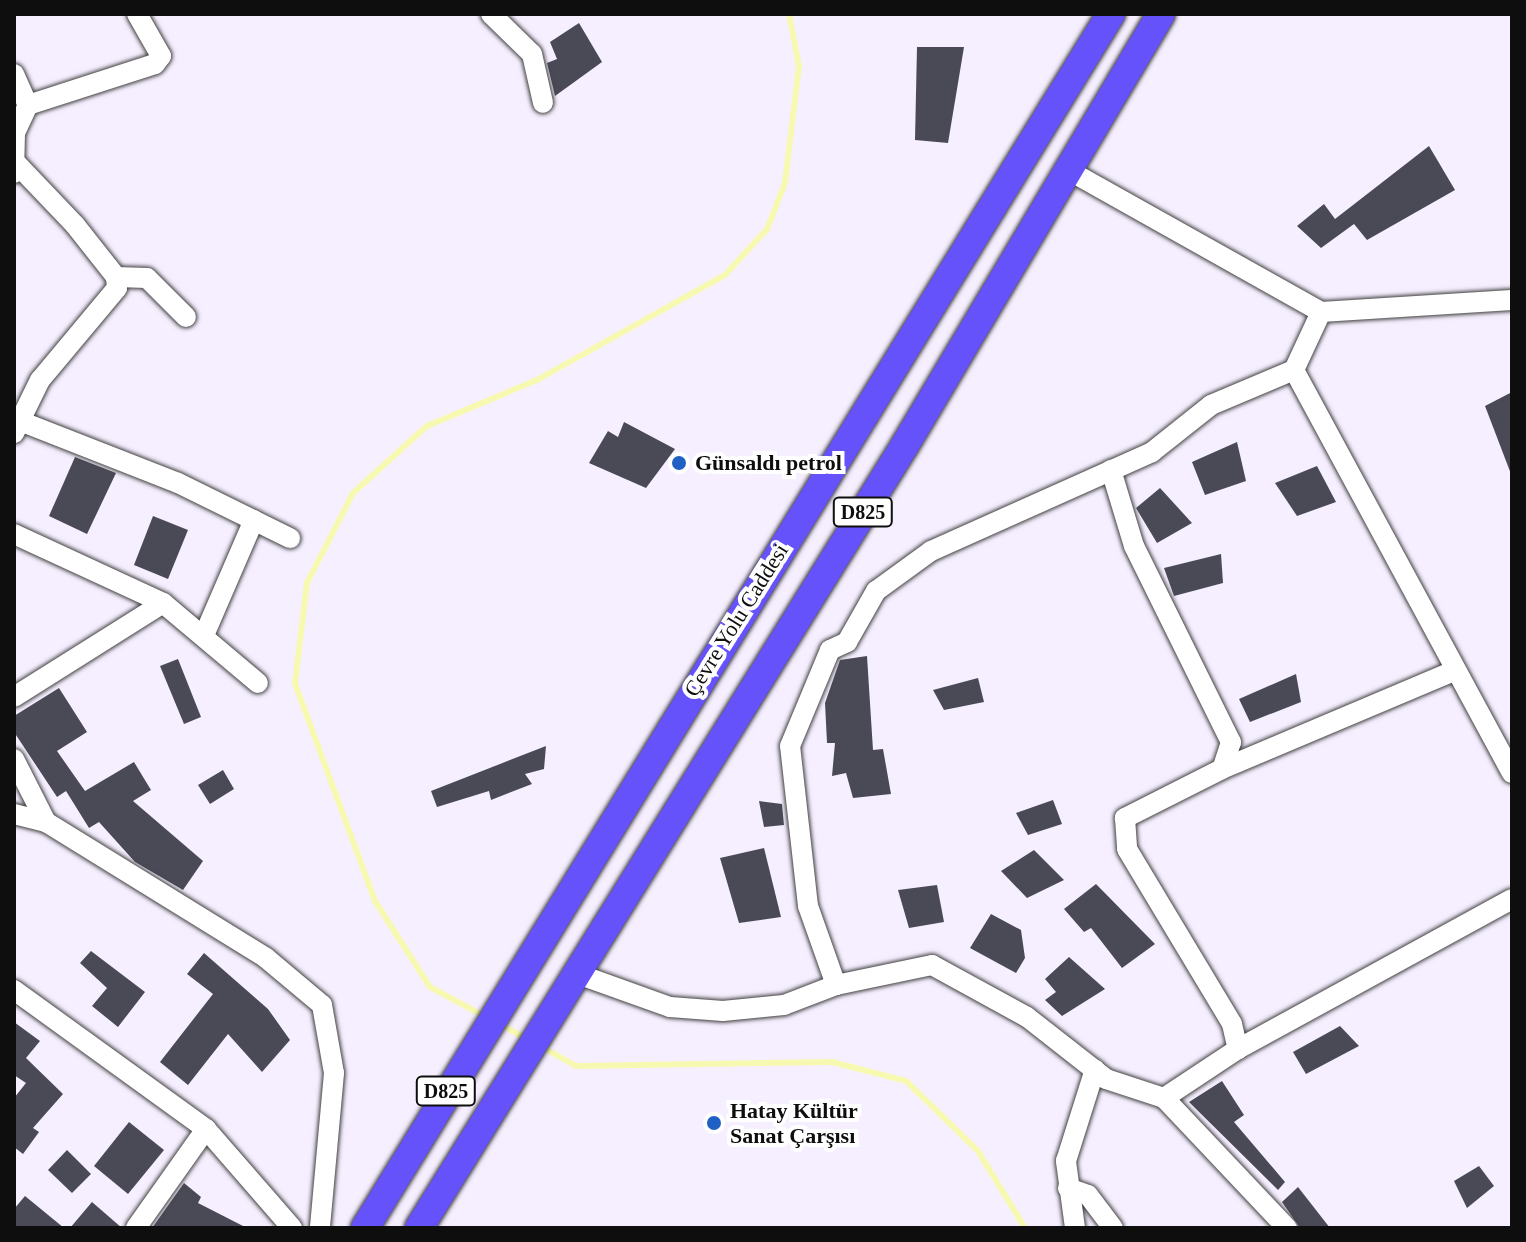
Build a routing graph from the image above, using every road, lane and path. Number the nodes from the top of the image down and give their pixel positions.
1 (137, 14) edge
2 (491, 14) edge
3 (1111, 14) edge
4 (1161, 14) edge
5 (14, 74) edge
6 (543, 103) dead end
7 (28, 105) junction
8 (16, 167) edge
9 (1068, 170) junction
10 (116, 277) junction
11 (1512, 300) edge
12 (1321, 312) junction
13 (186, 317) dead end
14 (1294, 370) junction
15 (19, 428) edge
16 (1111, 470) junction
17 (254, 520) junction
18 (14, 534) edge
19 (290, 538) dead end
20 (163, 603) junction
21 (205, 633) junction
22 (1452, 672) junction
23 (258, 683) dead end
24 (14, 697) edge
25 (14, 759) edge
26 (1222, 769) junction
27 (1512, 773) edge
28 (14, 814) edge
29 (46, 822) junction
30 (1512, 899) edge
31 (575, 973) junction
32 (836, 985) junction
33 (14, 990) edge
34 (1238, 1049) junction
35 (1095, 1069) junction
36 (1164, 1098) junction
37 (206, 1129) junction
38 (1068, 1188) junction
39 (364, 1223) edge
40 (136, 1228) edge
41 (292, 1228) edge
42 (320, 1228) edge
43 (419, 1228) edge
44 (1075, 1228) edge
45 (1113, 1228) edge
46 (1287, 1228) edge

1 - 7 street
2 - 6 street
3 - 39 highway, Çevre Yolu Caddesi / D825
4 - 9 highway, D825
5 - 7 street
7 - 8 street
8 - 10 street
9 - 12 street
9 - 31 highway, D825
10 - 13 street
10 - 15 street
11 - 12 street
12 - 14 street
14 - 16 street
14 - 22 street
15 - 17 street
16 - 26 street
16 - 32 street
17 - 19 street
17 - 21 street
18 - 20 street
20 - 21 street
20 - 24 street
21 - 23 street
22 - 26 street
22 - 27 street
25 - 29 street
26 - 34 street
28 - 29 street
29 - 42 street
30 - 34 street
31 - 32 street
31 - 43 highway, D825
32 - 35 street
33 - 37 street
34 - 36 street
35 - 36 street
35 - 38 street
36 - 46 street
37 - 40 street
37 - 41 street
38 - 44 street
38 - 45 street

